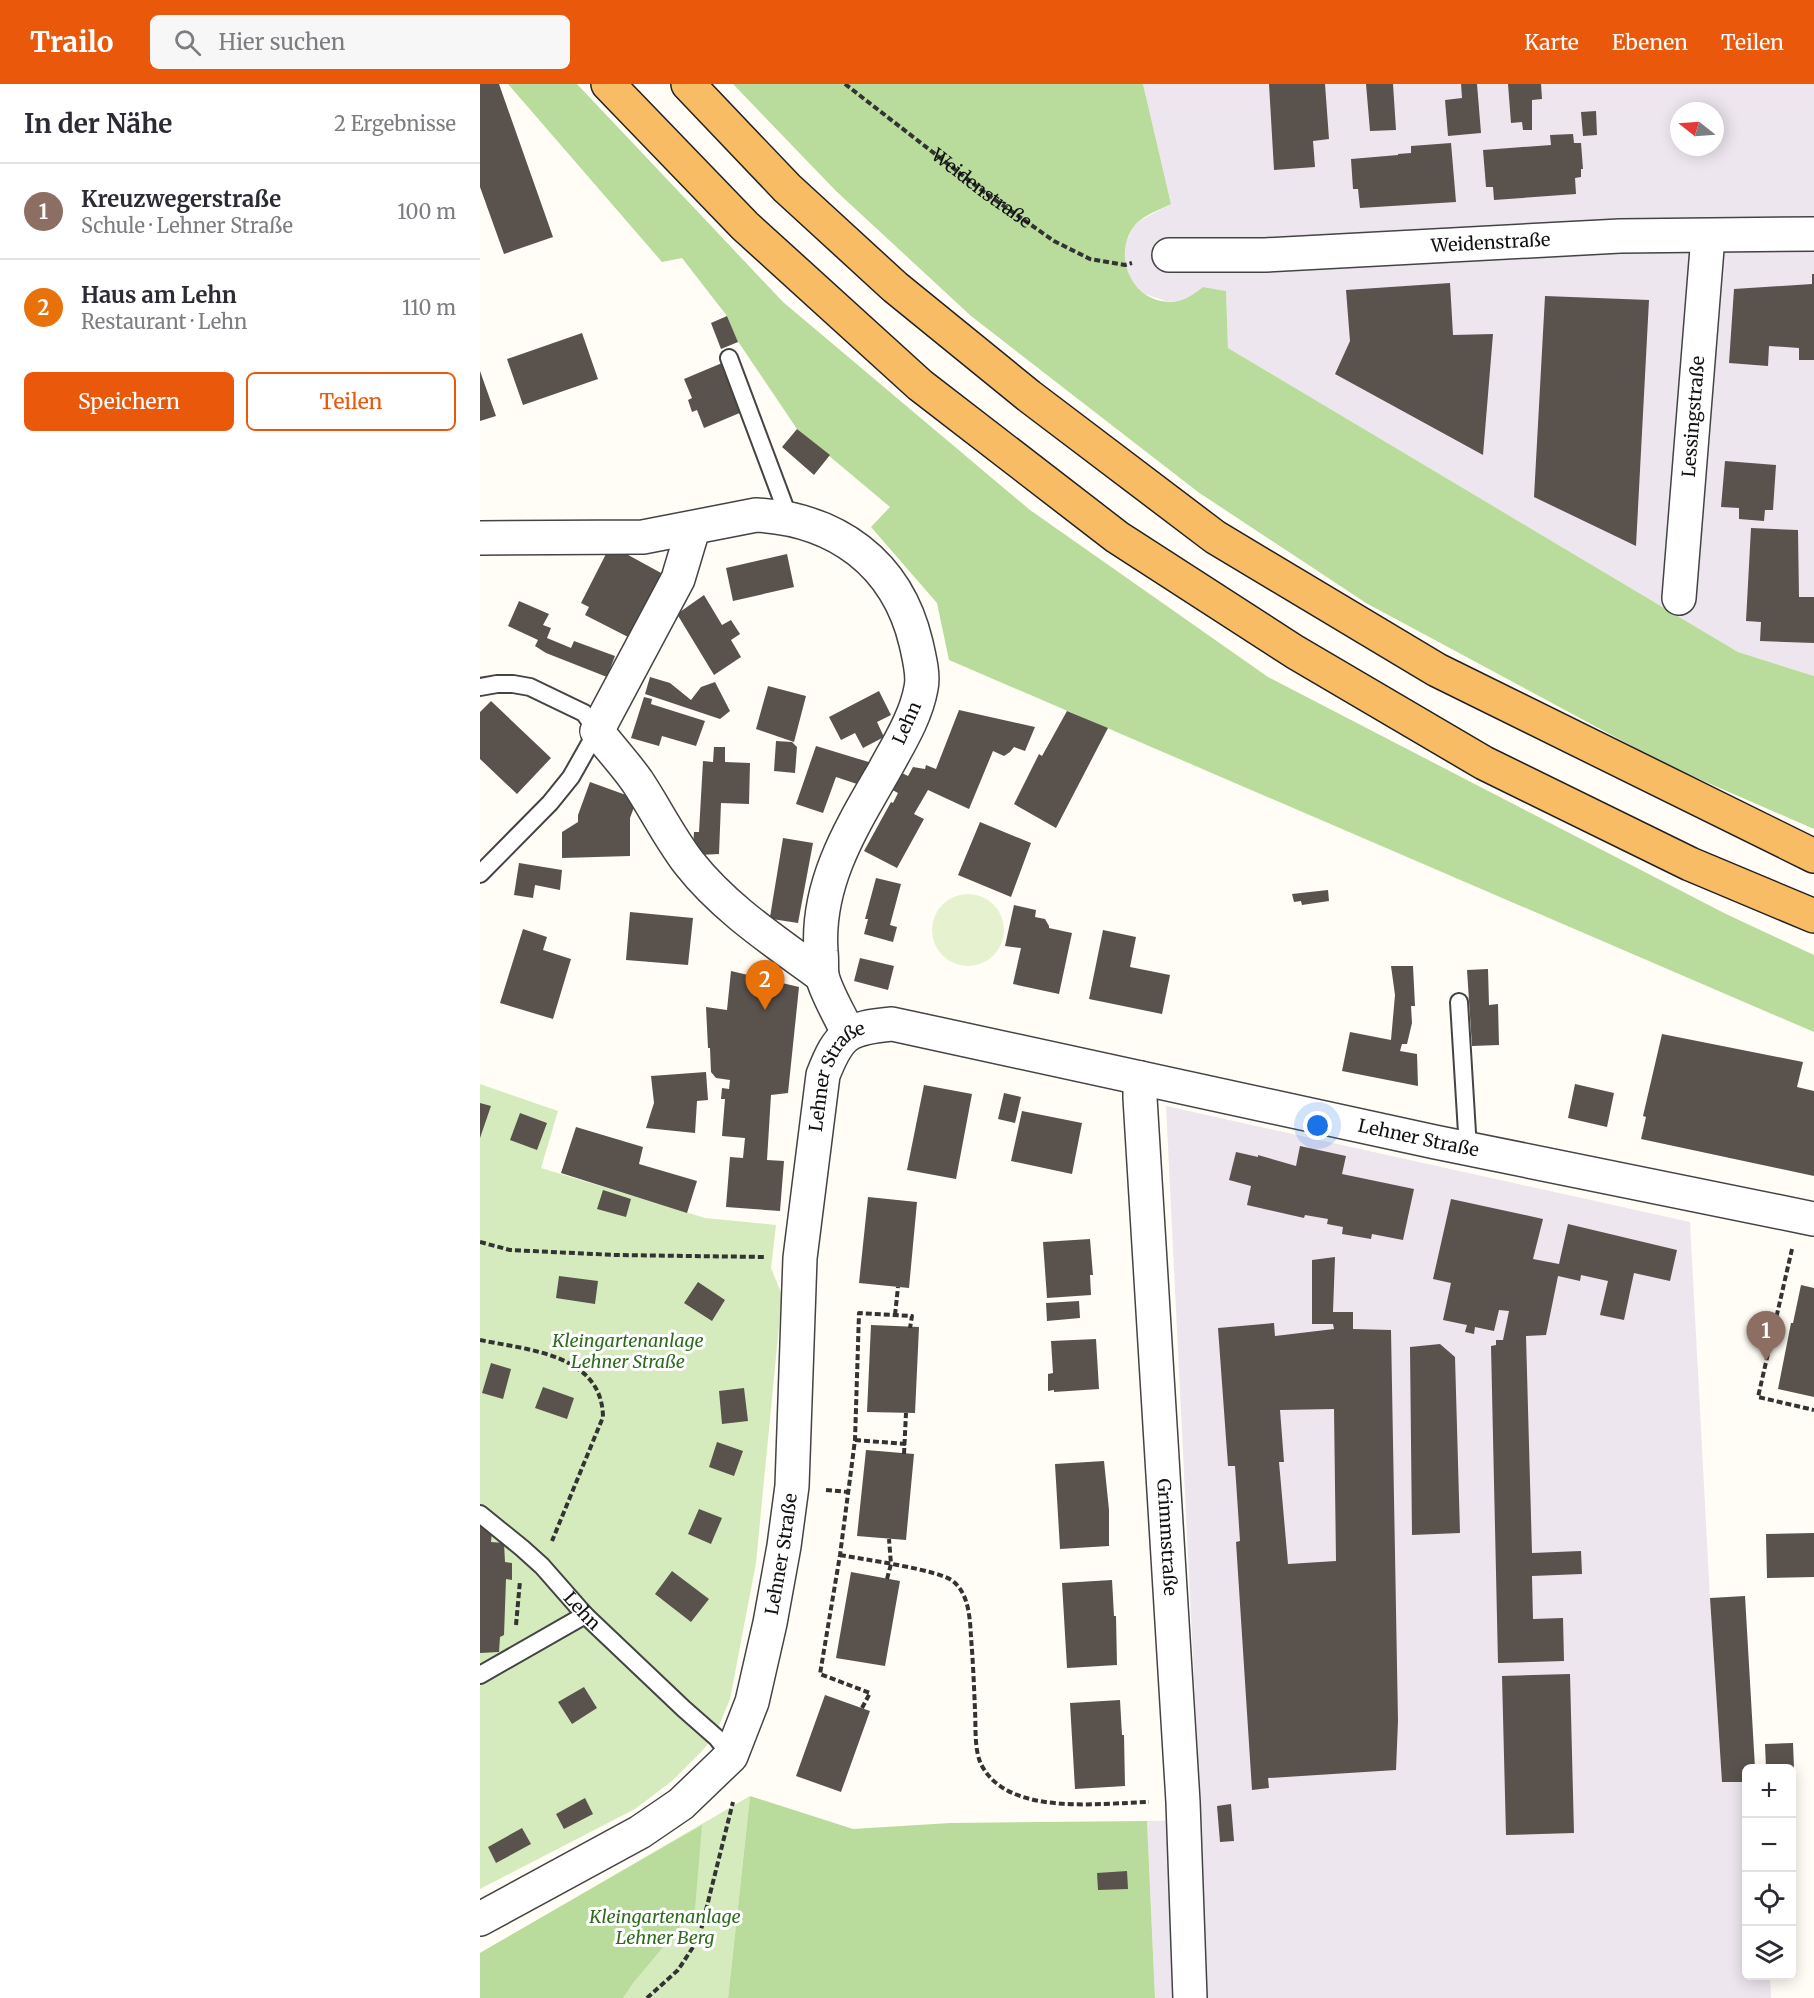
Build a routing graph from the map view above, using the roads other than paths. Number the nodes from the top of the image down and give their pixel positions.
1 (608, 84) edge
2 (688, 84) edge
3 (1814, 234) edge
4 (1708, 236) junction
5 (1170, 255) dead end
6 (729, 358) dead end
7 (789, 518) junction
8 (693, 528) junction
9 (480, 538) edge
10 (1679, 598) dead end
11 (480, 687) edge
12 (597, 731) junction
13 (1814, 856) edge
14 (480, 874) edge
15 (1814, 916) edge
16 (822, 976) junction
17 (1459, 1002) dead end
18 (848, 1033) junction
19 (1140, 1078) junction
20 (1468, 1149) junction
21 (1807, 1218) edge
22 (480, 1514) edge
23 (585, 1615) junction
24 (480, 1675) edge
25 (731, 1756) junction
26 (480, 1919) edge
27 (1190, 1998) edge

1 - 15 highway
2 - 13 highway
3 - 4 street, Weidenstraße
4 - 5 street, Weidenstraße
4 - 10 street, Lessingstraße
6 - 7 lane
7 - 8 street, Lehn
7 - 16 street, Lehn
8 - 9 street, Lehn
8 - 12 street
11 - 12 lane, Lehn
12 - 14 lane
12 - 16 street, Lehn
16 - 18 street, Lehn
17 - 20 lane
18 - 19 street, Lehner Straße
18 - 25 street, Lehner Straße
19 - 20 street, Lehner Straße
19 - 27 street, Grimmstraße
20 - 21 street, Lehner Straße
22 - 23 lane, Lehn
23 - 24 lane
23 - 25 lane, Lehn
25 - 26 street, Lehner Straße

